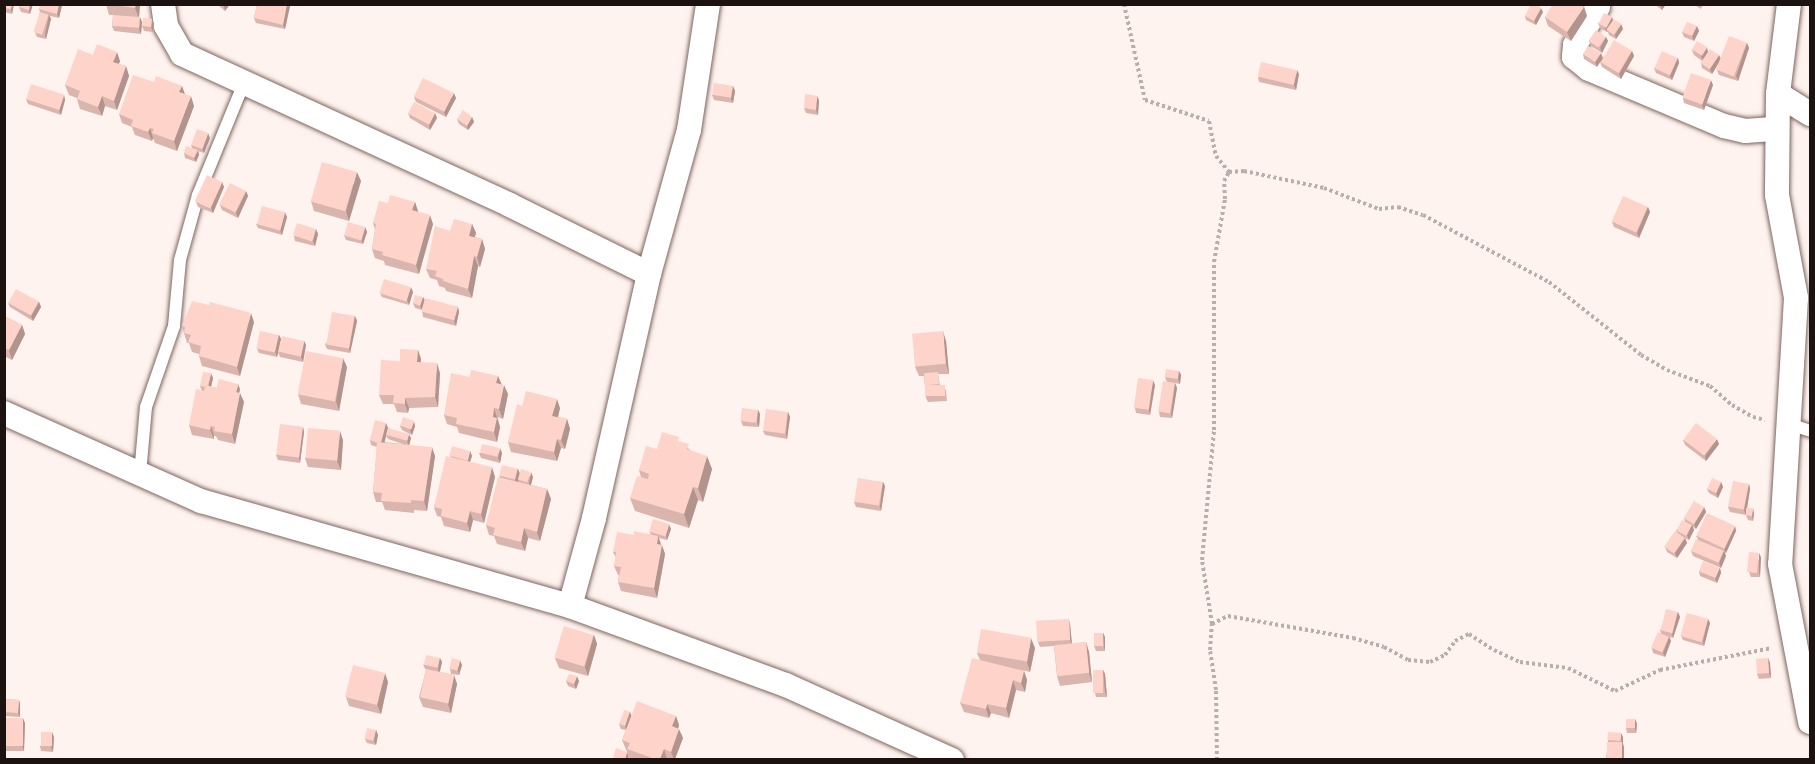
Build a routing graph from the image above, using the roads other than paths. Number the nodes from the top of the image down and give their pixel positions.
1 (163, 4) edge
2 (708, 4) edge
3 (1790, 4) edge
4 (1598, 7) dead end
5 (244, 83) junction
6 (1778, 94) junction
7 (1810, 114) edge
8 (1778, 129) junction
9 (649, 274) junction
10 (4, 413) edge
11 (1800, 427) edge
12 (140, 474) junction
13 (570, 606) junction
14 (1803, 652) edge
15 (1810, 722) edge
16 (952, 759) edge

1 - 5 street
2 - 9 street
3 - 6 street
4 - 8 street
5 - 9 street
5 - 12 lane
6 - 7 street
6 - 8 street
8 - 11 street
9 - 13 street
10 - 12 street
11 - 14 street
12 - 13 street
13 - 16 street
14 - 15 street

